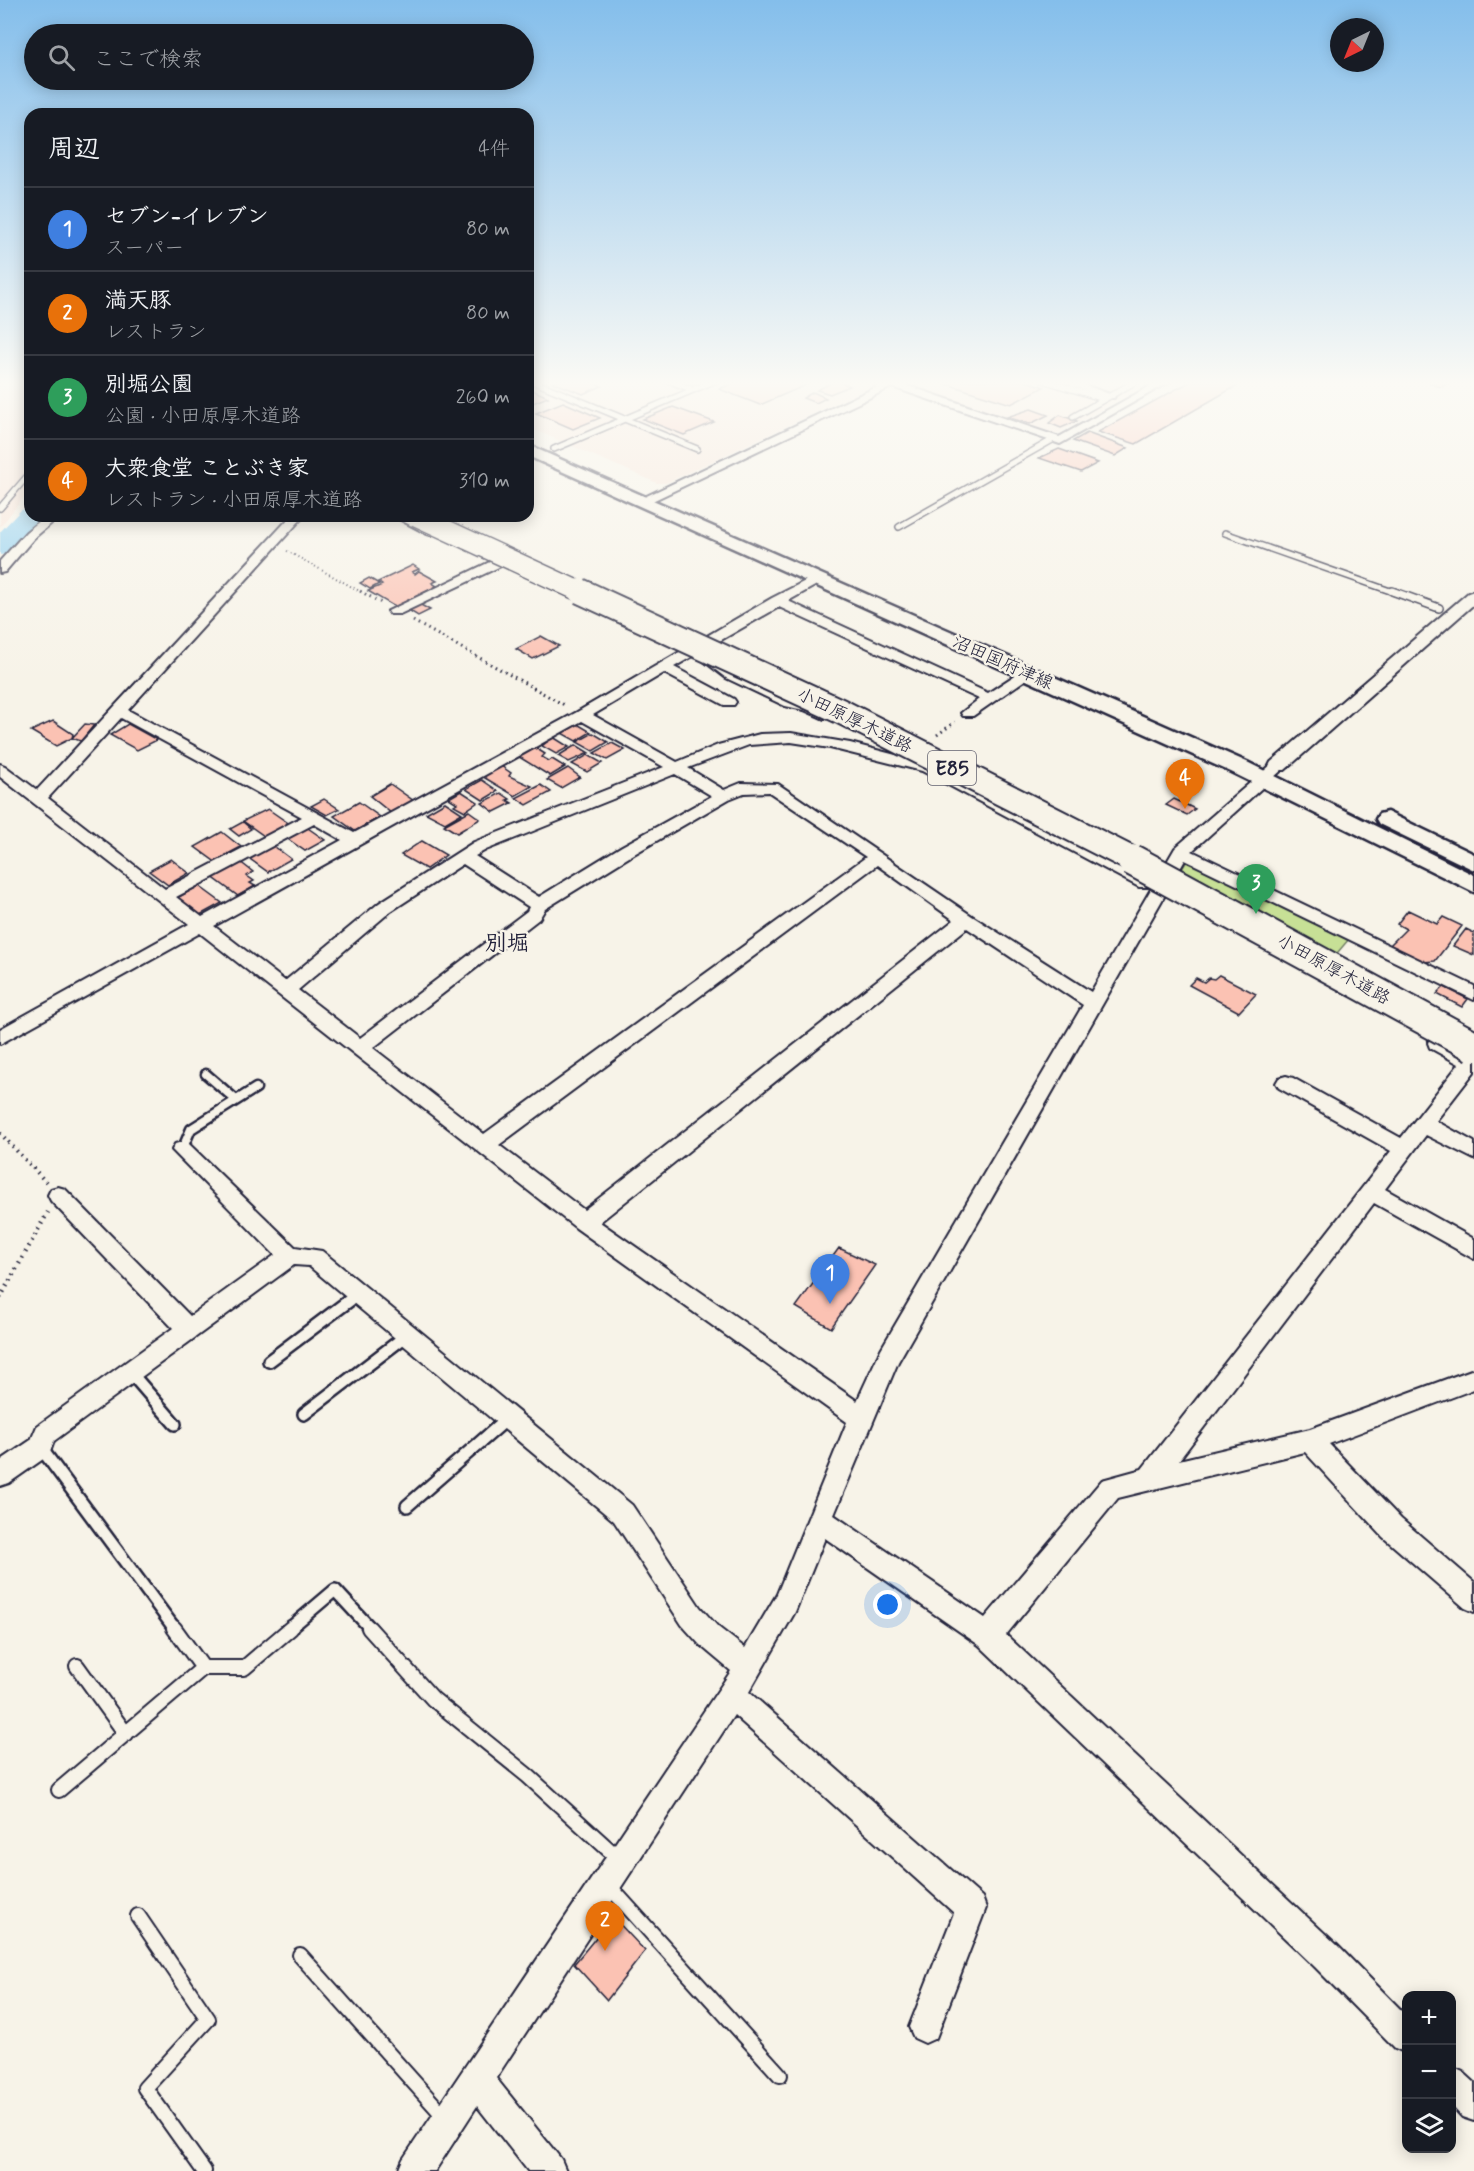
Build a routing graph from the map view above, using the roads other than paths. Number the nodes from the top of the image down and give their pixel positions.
1 (22, 481) edge
2 (609, 481) edge
3 (618, 481) edge
4 (682, 481) edge
5 (979, 481) edge
6 (649, 497) junction
7 (0, 508) edge
8 (46, 522) edge
9 (292, 522) edge
10 (412, 522) edge
11 (429, 522) edge
12 (458, 522) edge
13 (899, 526) dead end
14 (1225, 533) dead end
15 (498, 562) junction
16 (0, 569) edge
17 (817, 579) junction
18 (1474, 596) edge
19 (777, 601) junction
20 (1439, 608) dead end
21 (395, 611) road end
22 (694, 652) junction
23 (664, 668) junction
24 (1028, 673) junction
25 (990, 699) junction
26 (729, 702) dead end
27 (119, 711) junction
28 (968, 713) dead end
29 (582, 715) junction
30 (676, 768) junction
31 (927, 768) junction
32 (0, 769) edge
33 (1281, 774) junction
34 (723, 796) junction
35 (39, 798) junction
36 (1372, 812) dead end
37 (314, 816) junction
38 (354, 840) junction
39 (1181, 852) junction
40 (463, 856) junction
41 (877, 857) junction
42 (1474, 863) edge
43 (1474, 884) edge
44 (1158, 890) junction
45 (165, 896) junction
46 (539, 905) junction
47 (966, 920) junction
48 (202, 925) junction
49 (285, 991) junction
50 (1474, 994) edge
51 (1094, 1004) junction
52 (1474, 1030) edge
53 (0, 1037) edge
54 (361, 1047) junction
55 (1473, 1057) edge
56 (206, 1074) dead end
57 (1286, 1083) dead end
58 (256, 1088) dead end
59 (236, 1100) junction
60 (1424, 1124) junction
61 (485, 1143) junction
62 (1404, 1149) junction
63 (182, 1150) joint
64 (1474, 1151) edge
65 (1372, 1192) junction
66 (57, 1195) road end
67 (585, 1222) junction
68 (1474, 1250) edge
69 (290, 1256) junction
70 (358, 1294) junction
71 (189, 1330) junction
72 (407, 1335) junction
73 (269, 1361) dead end
74 (130, 1372) junction
75 (1474, 1378) edge
76 (304, 1414) dead end
77 (508, 1418) junction
78 (861, 1418) junction
79 (175, 1424) dead end
80 (1310, 1440) junction
81 (40, 1446) junction
82 (0, 1475) edge
83 (1151, 1478) junction
84 (407, 1506) dead end
85 (820, 1520) junction
86 (1474, 1599) edge
87 (988, 1636) junction
88 (77, 1666) dead end
89 (203, 1668) junction
90 (749, 1668) junction
91 (732, 1695) junction
92 (126, 1734) junction
93 (59, 1790) dead end
94 (620, 1860) junction
95 (605, 1882) junction
96 (138, 1916) dead end
97 (300, 1955) dead end
98 (925, 2027) dead end
99 (1402, 2032) edge
100 (780, 2074) dead end
101 (476, 2079) junction
102 (1456, 2087) edge
103 (1474, 2105) edge
104 (448, 2121) junction
105 (204, 2171) edge
106 (415, 2171) edge
107 (549, 2171) edge

1 - 7 lane
2 - 6 main road, 沼田国府津線
3 - 6 main road, 沼田国府津線
4 - 6 street
5 - 13 lane
6 - 17 main road, 沼田国府津線
6 - 33 main road, 沼田国府津線
8 - 16 street
9 - 27 street
10 - 15 street
11 - 55 highway, 小田原厚木道路 / E85, bridge
12 - 52 highway, 小田原厚木道路 / E85
14 - 20 lane
15 - 21 street
15 - 22 street
17 - 19 street
17 - 24 main road, 沼田国府津線
18 - 33 street
19 - 22 street
19 - 25 street
22 - 23 street
22 - 31 street
23 - 26 street
23 - 29 street
24 - 25 street
24 - 33 main road, 沼田国府津線
25 - 28 street
27 - 35 street
27 - 37 street
29 - 30 street
29 - 38 street
30 - 31 street
30 - 34 street
30 - 40 street
31 - 44 street
32 - 35 street
33 - 39 street
33 - 43 main road, 沼田国府津線
34 - 41 street
34 - 46 street
35 - 45 street
36 - 42 main road
37 - 38 street
37 - 45 street
38 - 48 street
39 - 44 street
39 - 50 street
40 - 46 street
40 - 49 street
41 - 47 street
41 - 61 street
44 - 51 street
44 - 55 street
45 - 48 street
46 - 54 street
47 - 51 street
47 - 67 street
48 - 49 street
48 - 53 street
49 - 54 street
51 - 78 street
54 - 61 street
55 - 60 street
56 - 59 lane
57 - 62 street
58 - 59 lane
59 - 63 lane
60 - 62 street
60 - 64 street
61 - 67 street
62 - 65 street
63 - 69 street
65 - 68 street
65 - 83 street
66 - 71 street
67 - 78 street
69 - 70 street
69 - 71 street
70 - 72 street
70 - 73 lane
71 - 74 street
72 - 76 lane
72 - 77 street
74 - 79 lane
74 - 81 street
75 - 80 street
77 - 84 lane
77 - 90 street
78 - 85 street
80 - 83 street
80 - 86 street
81 - 82 street
81 - 89 lane
83 - 87 street
85 - 87 street
85 - 90 street
87 - 99 street
88 - 92 lane
89 - 92 lane
89 - 94 lane
90 - 91 street
91 - 94 street
91 - 98 street
92 - 93 lane
94 - 95 street
95 - 100 lane
95 - 101 street
96 - 105 lane
97 - 104 lane
101 - 104 street
101 - 107 street
102 - 103 street
104 - 106 street

